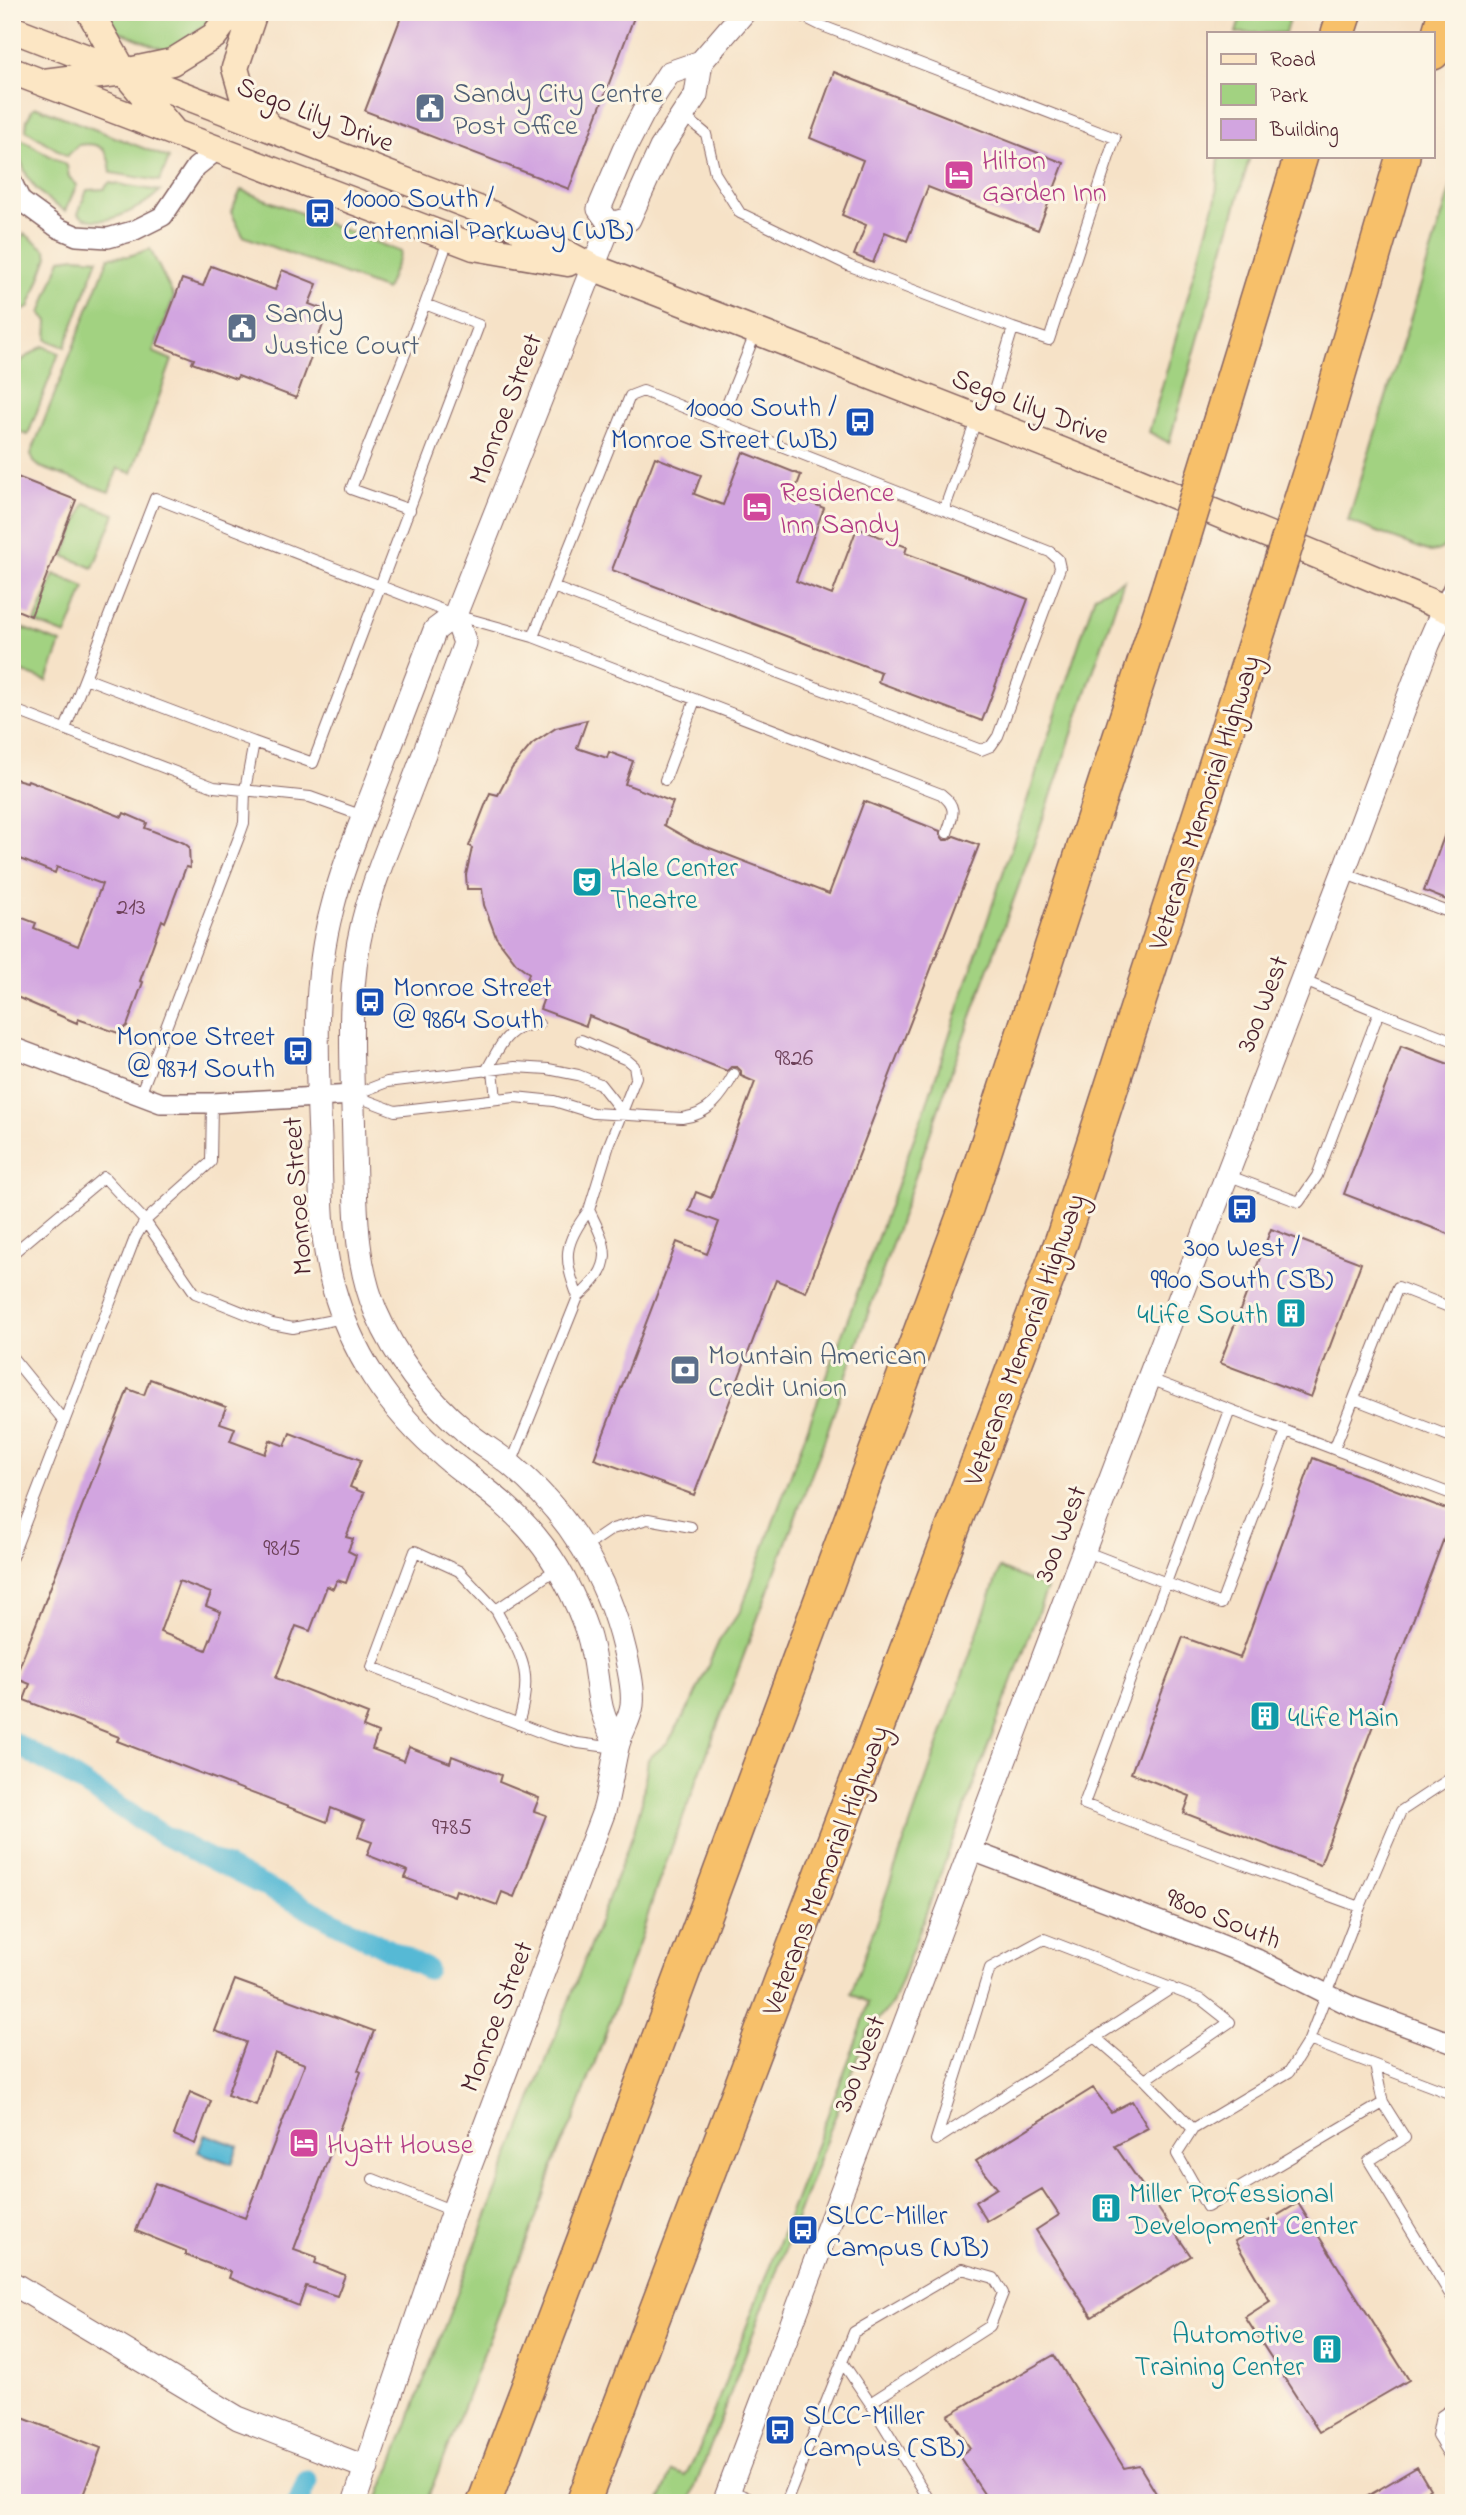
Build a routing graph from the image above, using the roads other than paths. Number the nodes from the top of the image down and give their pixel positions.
1 (90, 12) edge
2 (232, 12) edge
3 (254, 12) edge
4 (744, 12) edge
5 (794, 12) edge
6 (1345, 12) edge
7 (1445, 12) edge
8 (12, 29) edge
9 (1338, 32) edge
10 (1434, 50) edge
11 (701, 62) junction
12 (12, 71) edge
13 (124, 72) junction
14 (39, 82) junction
15 (683, 115) junction
16 (273, 130) junction
17 (176, 134) junction
18 (217, 149) junction
19 (1300, 158) edge
20 (1402, 158) edge
21 (12, 182) edge
22 (610, 225) junction
23 (449, 238) junction
24 (592, 267) junction
25 (425, 304) junction
26 (1013, 328) junction
27 (756, 331) junction
28 (981, 419) junction
29 (720, 422) junction
30 (410, 509) junction
31 (944, 509) junction
32 (381, 586) junction
33 (553, 587) junction
34 (1451, 602) edge
35 (455, 615) junction
36 (533, 637) junction
37 (85, 678) junction
38 (695, 700) junction
39 (12, 709) edge
40 (65, 729) junction
41 (254, 742) junction
42 (666, 780) dead end
43 (246, 790) junction
44 (364, 816) junction
45 (947, 833) dead end
46 (1343, 873) junction
47 (1454, 914) edge
48 (1302, 980) junction
49 (1379, 1012) junction
50 (539, 1024) dead end
51 (581, 1040) dead end
52 (1454, 1041) edge
53 (12, 1047) edge
54 (489, 1071) junction
55 (734, 1074) dead end
56 (140, 1095) junction
57 (353, 1095) junction
58 (319, 1097) junction
59 (496, 1099) junction
60 (212, 1104) junction
61 (623, 1113) junction
62 (1227, 1175) junction
63 (589, 1210) junction
64 (145, 1220) junction
65 (12, 1254) edge
66 (578, 1297) junction
67 (1454, 1309) edge
68 (343, 1318) junction
69 (12, 1357) edge
70 (1149, 1378) junction
71 (1354, 1399) junction
72 (1230, 1410) junction
73 (64, 1421) junction
74 (1286, 1431) junction
75 (1454, 1438) edge
76 (1334, 1449) junction
77 (511, 1465) junction
78 (1454, 1494) edge
79 (691, 1527) dead end
80 (584, 1548) junction
81 (1084, 1551) junction
82 (12, 1558) edge
83 (558, 1568) junction
84 (1167, 1585) junction
85 (496, 1610) junction
86 (518, 1724) junction
87 (617, 1748) junction
88 (1454, 1776) edge
89 (970, 1850) junction
90 (1360, 1907) junction
91 (1172, 1988) junction
92 (1326, 1993) junction
93 (1096, 2037) junction
94 (1309, 2039) junction
95 (1454, 2043) edge
96 (1375, 2065) junction
97 (1144, 2080) junction
98 (1454, 2095) edge
99 (1383, 2103) junction
100 (1193, 2129) junction
101 (373, 2179) dead end
102 (453, 2211) junction
103 (12, 2283) edge
104 (1454, 2301) edge
105 (843, 2363) junction
106 (870, 2403) junction
107 (1454, 2407) edge
108 (1454, 2463) edge
109 (367, 2469) junction
110 (727, 2497) edge
111 (354, 2503) edge
112 (484, 2503) edge
113 (583, 2503) edge
114 (761, 2503) edge
115 (786, 2503) edge
116 (931, 2503) edge

1 - 13 main road
2 - 13 main road
3 - 16 main road
4 - 11 street
5 - 26 lane
6 - 9 highway
7 - 10 highway
8 - 13 main road, Sego Lily Drive
11 - 15 street, Monroe Street
11 - 22 street
12 - 14 main road, Sego Lily Drive
13 - 14 main road
13 - 16 main road, Sego Lily Drive
13 - 17 main road
14 - 17 main road, Sego Lily Drive
15 - 22 street, Monroe Street
15 - 26 lane
16 - 24 main road, Sego Lily Drive
17 - 18 main road, Sego Lily Drive
18 - 21 street
18 - 23 main road, Sego Lily Drive
19 - 112 highway, bridge
20 - 113 highway, Veterans Memorial Highway, bridge
22 - 24 street, Monroe Street
23 - 24 main road, Sego Lily Drive
23 - 25 lane
24 - 27 main road, Sego Lily Drive
24 - 35 street, Monroe Street
25 - 30 lane
25 - 30 lane
26 - 28 lane
27 - 28 main road, Sego Lily Drive
27 - 29 lane
28 - 31 lane
28 - 34 main road, Sego Lily Drive
29 - 31 lane
29 - 33 lane
30 - 32 lane
31 - 33 lane
32 - 35 lane
32 - 37 lane
32 - 41 lane
33 - 36 lane
34 - 46 street, 300 West
35 - 36 lane
35 - 44 street, Monroe Street
35 - 57 street, Monroe Street
36 - 38 lane
37 - 40 lane
37 - 41 lane
38 - 42 lane
38 - 45 lane
39 - 40 lane
40 - 43 lane
41 - 43 lane
43 - 44 lane
43 - 56 lane
44 - 58 street, Monroe Street
46 - 47 lane
46 - 48 street, 300 West
48 - 49 lane
48 - 62 street, 300 West
49 - 52 lane
49 - 62 lane
50 - 54 lane
51 - 61 lane
53 - 56 street
54 - 57 lane
54 - 59 lane
54 - 61 lane
55 - 61 lane
56 - 60 street
57 - 58 street
57 - 59 lane
57 - 77 street, Monroe Street
58 - 60 street
58 - 68 street, Monroe Street
59 - 61 lane
60 - 64 lane
61 - 63 lane
62 - 70 street, 300 West
63 - 66 lane
63 - 66 lane
64 - 65 lane
64 - 68 lane
64 - 73 lane
66 - 77 lane
67 - 71 lane
68 - 83 street, Monroe Street
69 - 73 lane
70 - 72 lane
70 - 81 street, 300 West
71 - 75 lane
71 - 76 lane
72 - 74 lane
72 - 84 lane
73 - 82 lane
74 - 76 lane
74 - 84 lane
76 - 78 lane
77 - 80 street, Monroe Street
79 - 80 lane
80 - 87 street, Monroe Street
81 - 84 lane
81 - 89 street, 300 West
83 - 85 lane
83 - 87 street, Monroe Street
84 - 90 lane
85 - 86 lane
85 - 86 lane
86 - 87 lane
87 - 102 street, Monroe Street
88 - 90 lane
89 - 92 street, 9800 South
89 - 110 street, 300 West
90 - 92 lane
91 - 93 lane
91 - 93 lane
91 - 97 lane
92 - 94 lane
92 - 95 street, 9800 South
93 - 97 lane
94 - 96 lane
94 - 100 lane
96 - 98 lane
96 - 99 lane
97 - 100 lane
99 - 100 lane
99 - 104 lane
101 - 102 lane
102 - 109 street, Monroe Street
103 - 109 street
105 - 106 lane
105 - 106 lane
105 - 115 lane
106 - 116 lane
107 - 108 lane
109 - 111 street, Monroe Street
110 - 114 lane

